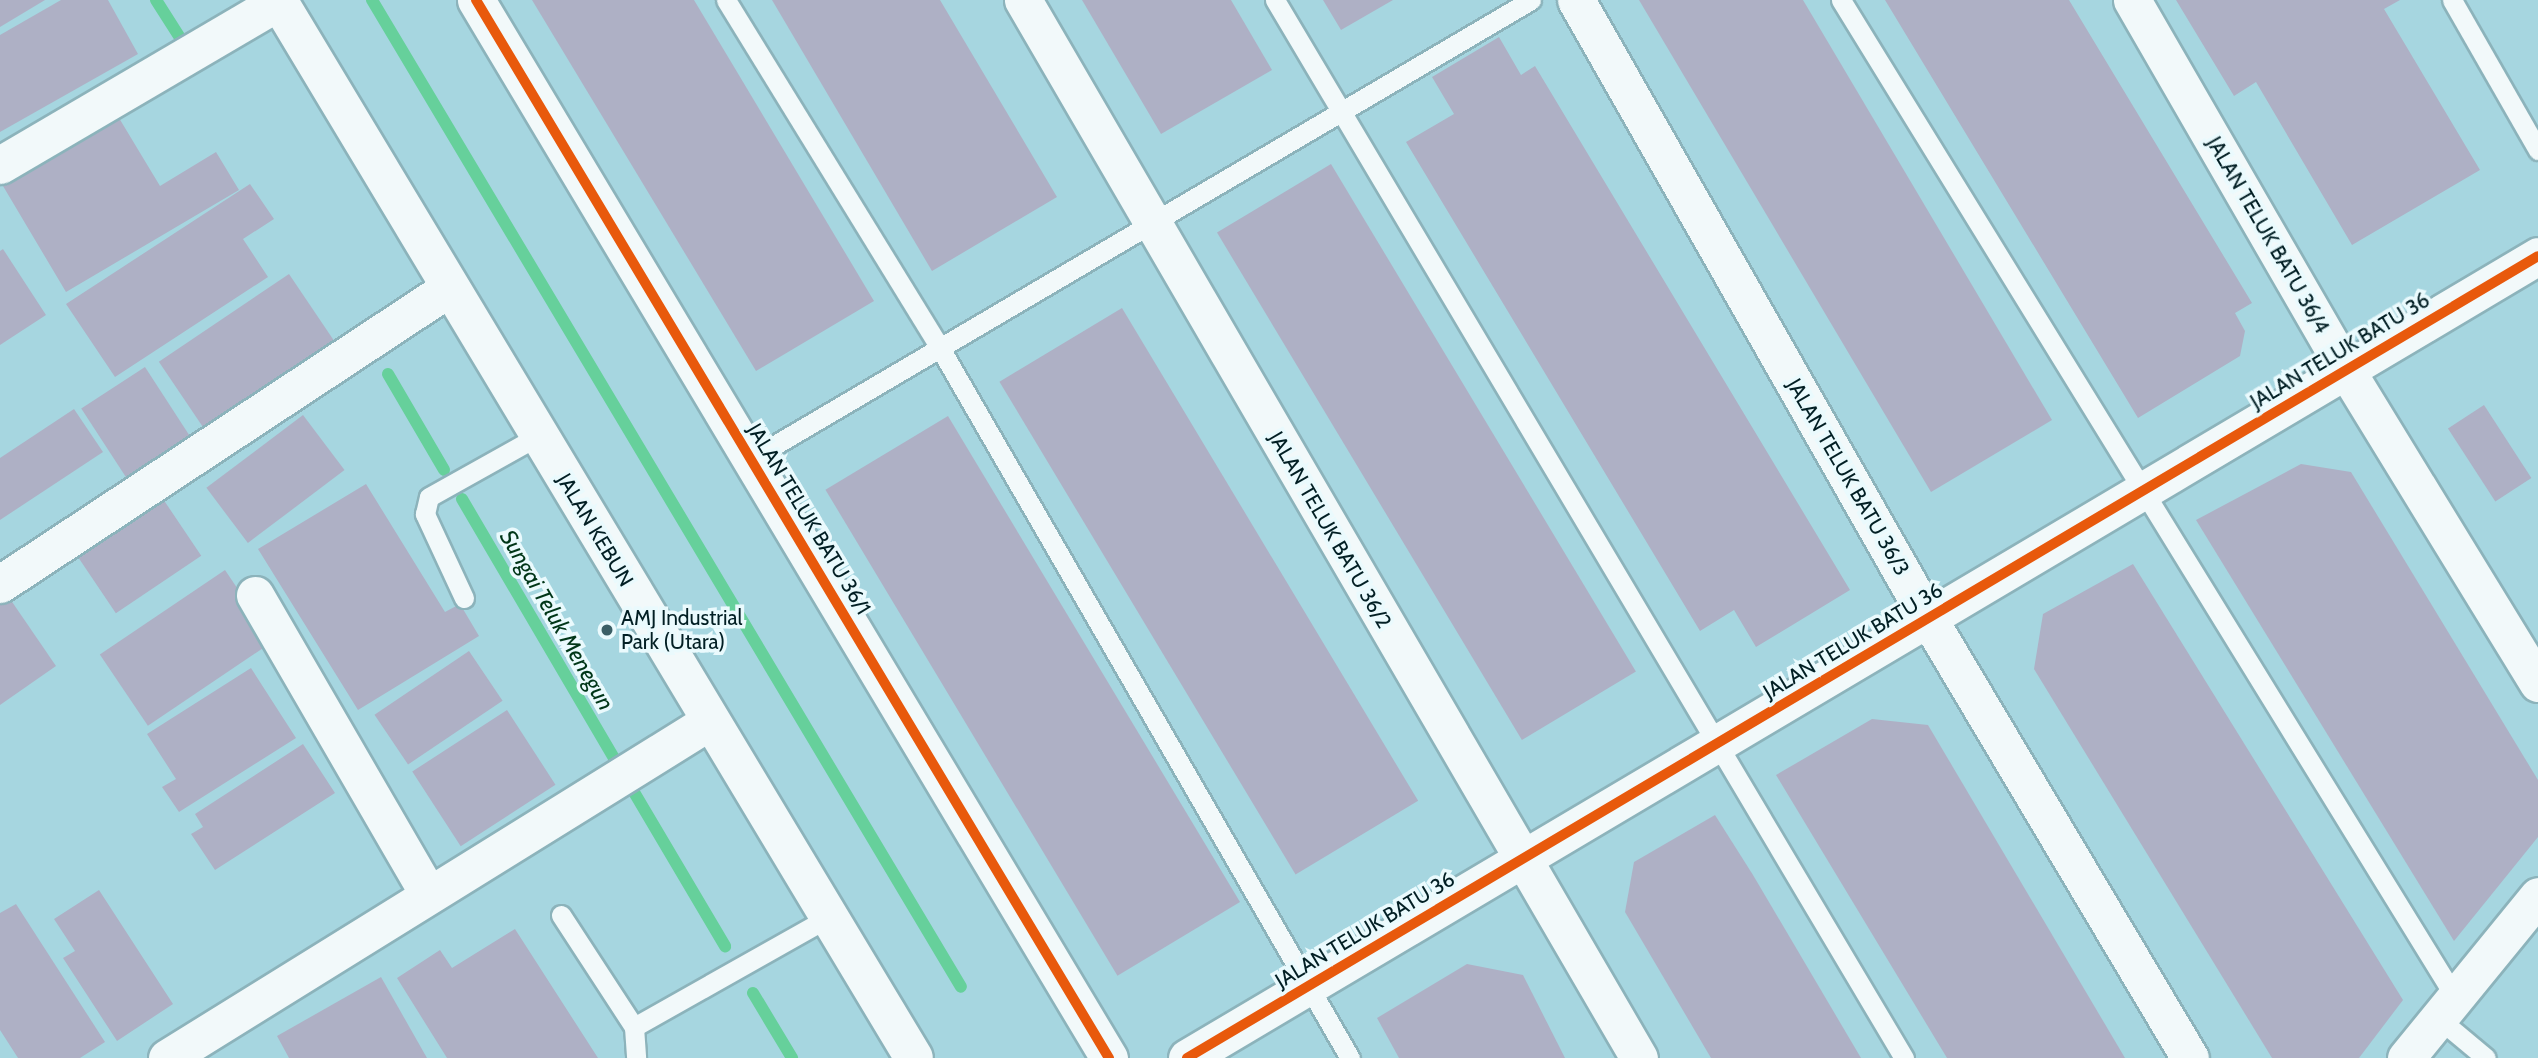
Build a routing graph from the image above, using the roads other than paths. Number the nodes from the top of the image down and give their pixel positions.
1 (476, 0) edge
2 (726, 0) edge
3 (1023, 0) edge
4 (1275, 0) edge
5 (1531, 0) edge
6 (1576, 0) edge
7 (1841, 0) edge
8 (2132, 0) edge
9 (2452, 0) edge
10 (279, 1) edge
11 (1341, 112) junction
12 (2538, 150) edge
13 (0, 165) edge
14 (1152, 223) junction
15 (2538, 256) edge
16 (449, 288) junction
17 (940, 348) junction
18 (2346, 370) junction
19 (538, 436) junction
20 (751, 459) junction
21 (2140, 492) junction
22 (0, 584) edge
23 (255, 595) dead end
24 (464, 598) dead end
25 (1928, 618) junction
26 (2538, 683) edge
27 (710, 721) junction
28 (1713, 745) junction
29 (1521, 860) junction
30 (428, 894) junction
31 (2538, 896) edge
32 (561, 915) dead end
33 (829, 917) junction
34 (1307, 986) junction
35 (2447, 1008) junction
36 (634, 1027) junction
37 (167, 1058) edge
38 (636, 1058) edge
39 (914, 1058) edge
40 (1110, 1058) edge
41 (1187, 1058) edge
42 (1350, 1058) edge
43 (1639, 1058) edge
44 (1904, 1058) edge
45 (2190, 1058) edge
46 (2406, 1058) edge
47 (2486, 1058) edge

1 - 20 street, JALAN TELUK BATU 36/1
2 - 17 lane
3 - 14 street, JALAN TELUK BATU 36/2
4 - 11 lane
5 - 11 lane
6 - 25 street, JALAN TELUK BATU 36/3
7 - 21 lane
8 - 18 street, JALAN TELUK BATU 36/4
9 - 12 lane
10 - 13 street
10 - 16 main road, JALAN KEBUN
11 - 14 lane
11 - 28 lane
14 - 17 lane
14 - 29 street, JALAN TELUK BATU 36/2
15 - 18 street, JALAN TELUK BATU 36
16 - 19 main road, JALAN KEBUN
16 - 22 street
17 - 20 lane
17 - 34 lane
18 - 21 street, JALAN TELUK BATU 36
18 - 26 street, JALAN TELUK BATU 36/4
19 - 24 lane
19 - 27 main road, JALAN KEBUN
20 - 40 street, JALAN TELUK BATU 36/1
21 - 25 street, JALAN TELUK BATU 36
21 - 35 lane
23 - 30 street
25 - 28 street, JALAN TELUK BATU 36
25 - 45 street, JALAN TELUK BATU 36/3
27 - 30 street
27 - 33 main road, JALAN KEBUN
28 - 29 street, JALAN TELUK BATU 36
28 - 44 lane
29 - 34 street, JALAN TELUK BATU 36
29 - 43 street, JALAN TELUK BATU 36/2
30 - 37 street
31 - 35 street
32 - 36 lane
33 - 36 lane
33 - 39 main road, JALAN KEBUN
34 - 41 street, JALAN TELUK BATU 36
34 - 42 lane
35 - 46 street
35 - 47 lane
36 - 38 lane

